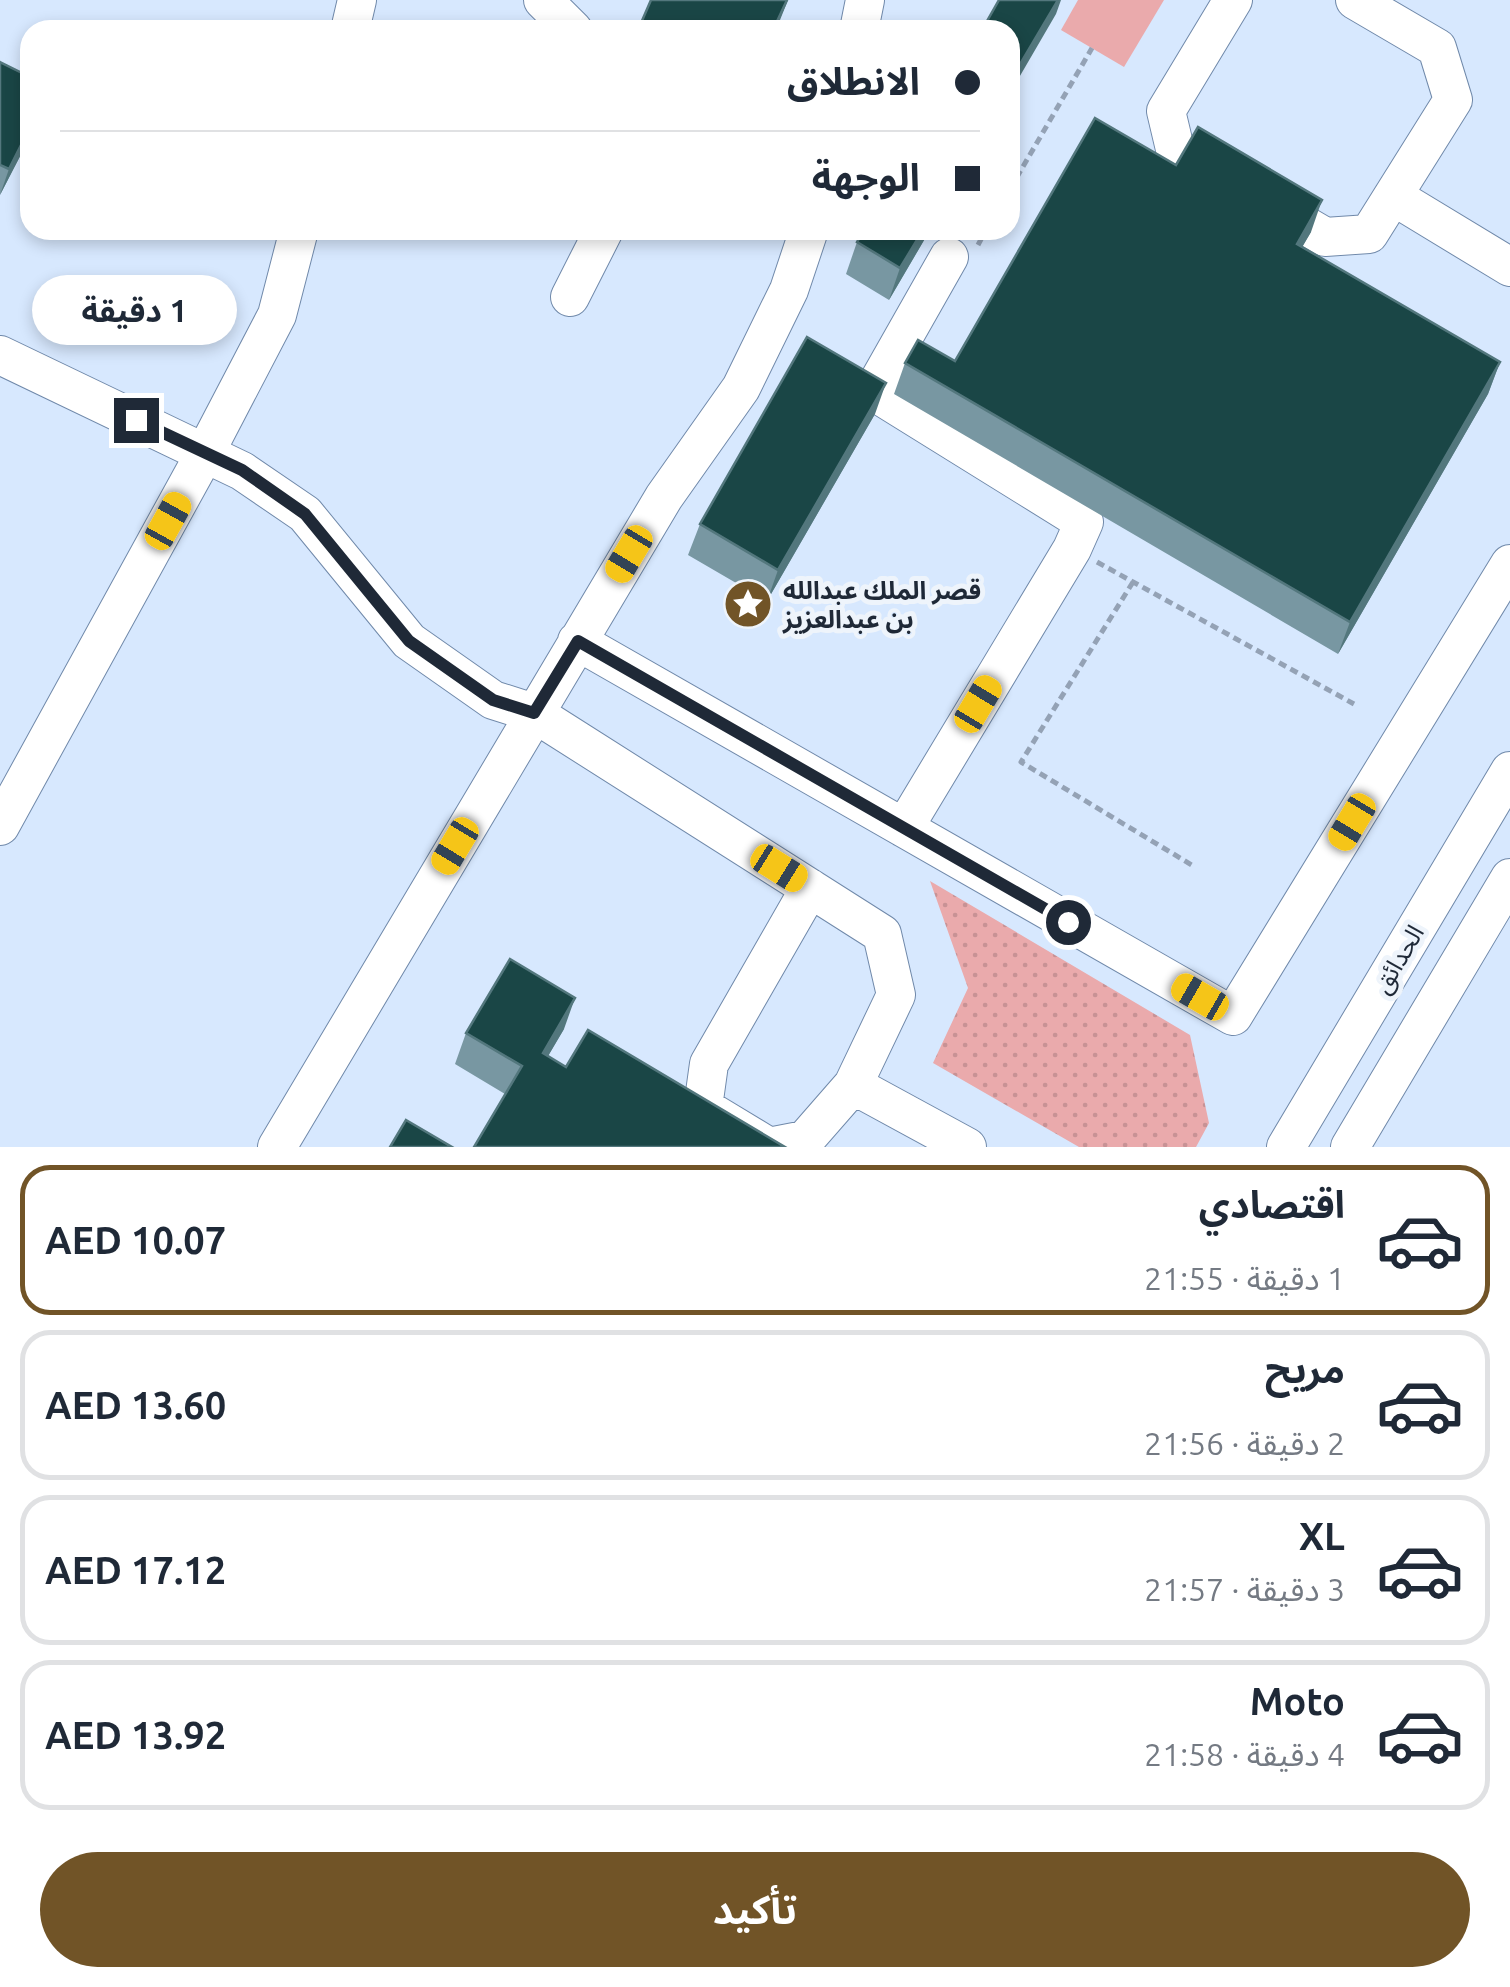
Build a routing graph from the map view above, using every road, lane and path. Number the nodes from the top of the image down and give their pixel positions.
1 (543, 0) edge
2 (1233, 0) edge
3 (1355, 0) edge
4 (563, 20) edge
5 (1092, 48) dead end
6 (1020, 173) edge
7 (1393, 196) junction
8 (296, 240) edge
9 (599, 240) edge
10 (806, 240) edge
11 (976, 240) edge
12 (961, 254) joint
13 (1510, 268) edge
14 (570, 296) dead end
15 (0, 355) edge
16 (205, 453) junction
17 (1072, 549) junction
18 (1510, 564) edge
19 (1133, 582) junction
20 (578, 641) junction
21 (1354, 704) dead end
22 (534, 713) junction
23 (1510, 771) edge
24 (0, 826) edge
25 (904, 828) junction
26 (1196, 866) dead end
27 (1510, 878) edge
28 (810, 888) junction
29 (853, 1085) junction
30 (277, 1147) edge
31 (967, 1147) edge
32 (1286, 1147) edge
33 (1350, 1147) edge

1 - 4 street
2 - 7 street
3 - 7 street
5 - 6 path
7 - 13 street
8 - 16 street
9 - 14 street
10 - 20 street
11 - 12 path
12 - 17 street
15 - 16 street
16 - 22 street
16 - 24 street
17 - 19 path
17 - 25 street
18 - 25 street
19 - 21 path
19 - 26 path
20 - 22 street
20 - 25 street
22 - 28 street
22 - 30 street
23 - 32 street, الحدائق
27 - 33 street
28 - 29 street
28 - 29 street
29 - 31 street

